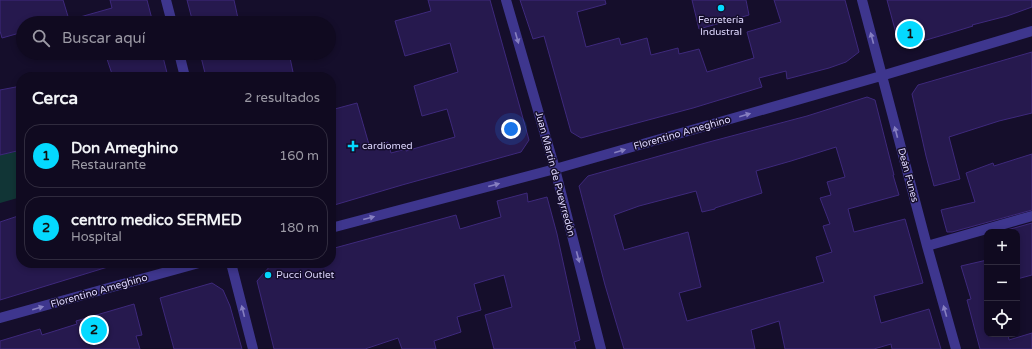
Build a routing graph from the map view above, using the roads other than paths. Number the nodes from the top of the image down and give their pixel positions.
1 (166, 0) edge
2 (506, 0) edge
3 (862, 0) edge
4 (170, 16) edge
5 (1032, 31) edge
6 (181, 60) edge
7 (184, 72) edge
8 (881, 76) junction
9 (555, 169) junction
10 (1032, 216) edge
11 (336, 227) edge
12 (927, 246) junction
13 (181, 268) edge
14 (232, 268) edge
15 (0, 318) edge
16 (253, 349) edge
17 (601, 349) edge
18 (956, 349) edge

1 - 4 street
2 -> 9 street, Juan Martín de Pueyrredón
8 -> 3 street, Deán Funes
5 - 8 street, Florentino Ameghino
6 - 7 street
9 -> 8 street, Florentino Ameghino
12 -> 8 street, Deán Funes
11 -> 9 street, Florentino Ameghino
9 -> 17 street, Juan Martín de Pueyrredón
10 - 12 street
18 -> 12 street, Deán Funes
15 -> 13 street, Florentino Ameghino
16 -> 14 street

